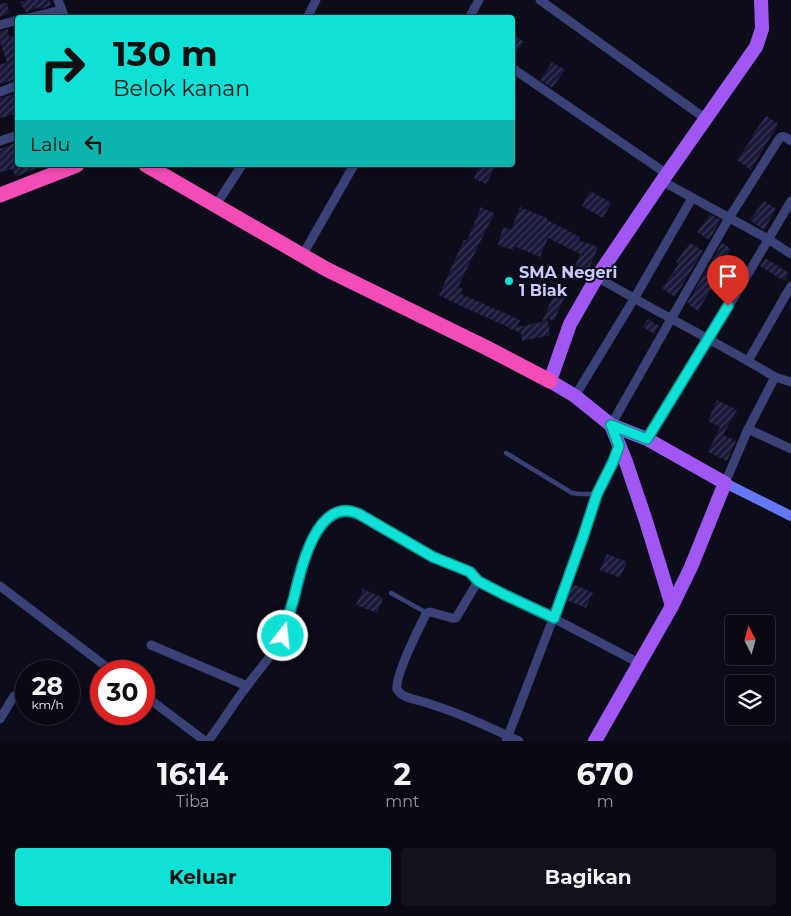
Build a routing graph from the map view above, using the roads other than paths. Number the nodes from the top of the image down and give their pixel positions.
1 (58, 0) edge
2 (316, 0) edge
3 (479, 0) edge
4 (540, 0) edge
5 (761, 0) edge
6 (63, 14) edge
7 (308, 15) edge
8 (470, 15) edge
9 (15, 21) edge
10 (0, 25) edge
11 (515, 70) edge
12 (15, 87) edge
13 (0, 92) edge
14 (706, 119) junction
15 (15, 136) edge
16 (0, 141) edge
17 (791, 141) edge
18 (72, 167) edge
19 (150, 167) edge
20 (241, 167) edge
21 (353, 167) edge
22 (665, 178) junction
23 (0, 195) edge
24 (692, 198) junction
25 (791, 201) edge
26 (216, 205) junction
27 (729, 218) junction
28 (768, 239) junction
29 (791, 254) edge
30 (302, 256) junction
31 (597, 277) junction
32 (791, 286) edge
33 (634, 299) junction
34 (671, 319) junction
35 (708, 340) junction
36 (748, 360) junction
37 (775, 377) junction
38 (550, 380) junction
39 (791, 382) edge
40 (575, 396) junction
41 (611, 425) junction
42 (748, 429) junction
43 (647, 439) junction
44 (619, 446) junction
45 (791, 449) edge
46 (506, 453) dead end
47 (626, 462) junction
48 (726, 483) junction
49 (597, 494) junction
50 (791, 516) edge
51 (478, 581) junction
52 (0, 586) edge
53 (392, 593) dead end
54 (672, 606) junction
55 (427, 613) junction
56 (554, 618) junction
57 (151, 645) dead end
58 (98, 660) edge
59 (639, 663) junction
60 (247, 686) junction
61 (14, 696) dead end
62 (155, 703) edge
63 (0, 719) edge
64 (507, 739) edge
65 (206, 741) edge
66 (518, 741) edge
67 (595, 741) edge

1 - 6 street
2 - 7 street
3 - 8 street
4 - 14 street
5 - 14 main road
9 - 10 street
11 - 22 street
12 - 13 street
14 - 22 main road
15 - 16 street
17 - 27 street
18 - 23 highway
19 - 26 highway
20 - 26 street
21 - 30 street
22 - 24 street
22 - 31 main road
24 - 27 street
24 - 33 street
25 - 28 street
26 - 30 highway
27 - 28 street
27 - 34 street
28 - 29 street
28 - 35 street
30 - 38 highway
31 - 33 street
31 - 38 main road
32 - 36 street
33 - 34 street
33 - 40 street
34 - 35 street
34 - 41 street
35 - 36 street
35 - 43 street
36 - 37 street
37 - 39 street
37 - 42 street
38 - 40 main road
40 - 41 main road
41 - 43 main road
41 - 44 main road
42 - 45 street
42 - 48 street
43 - 47 main road
43 - 48 main road
44 - 47 main road
44 - 49 street
46 - 49 lane
47 - 54 main road
48 - 50 main road
48 - 54 main road
49 - 56 street
51 - 55 street
51 - 56 street
51 - 60 street
52 - 58 street
53 - 55 lane
54 - 59 main road
55 - 64 street
56 - 59 street
56 - 64 street
57 - 60 street
59 - 67 main road
60 - 65 street
61 - 63 street
62 - 65 street
64 - 66 street

